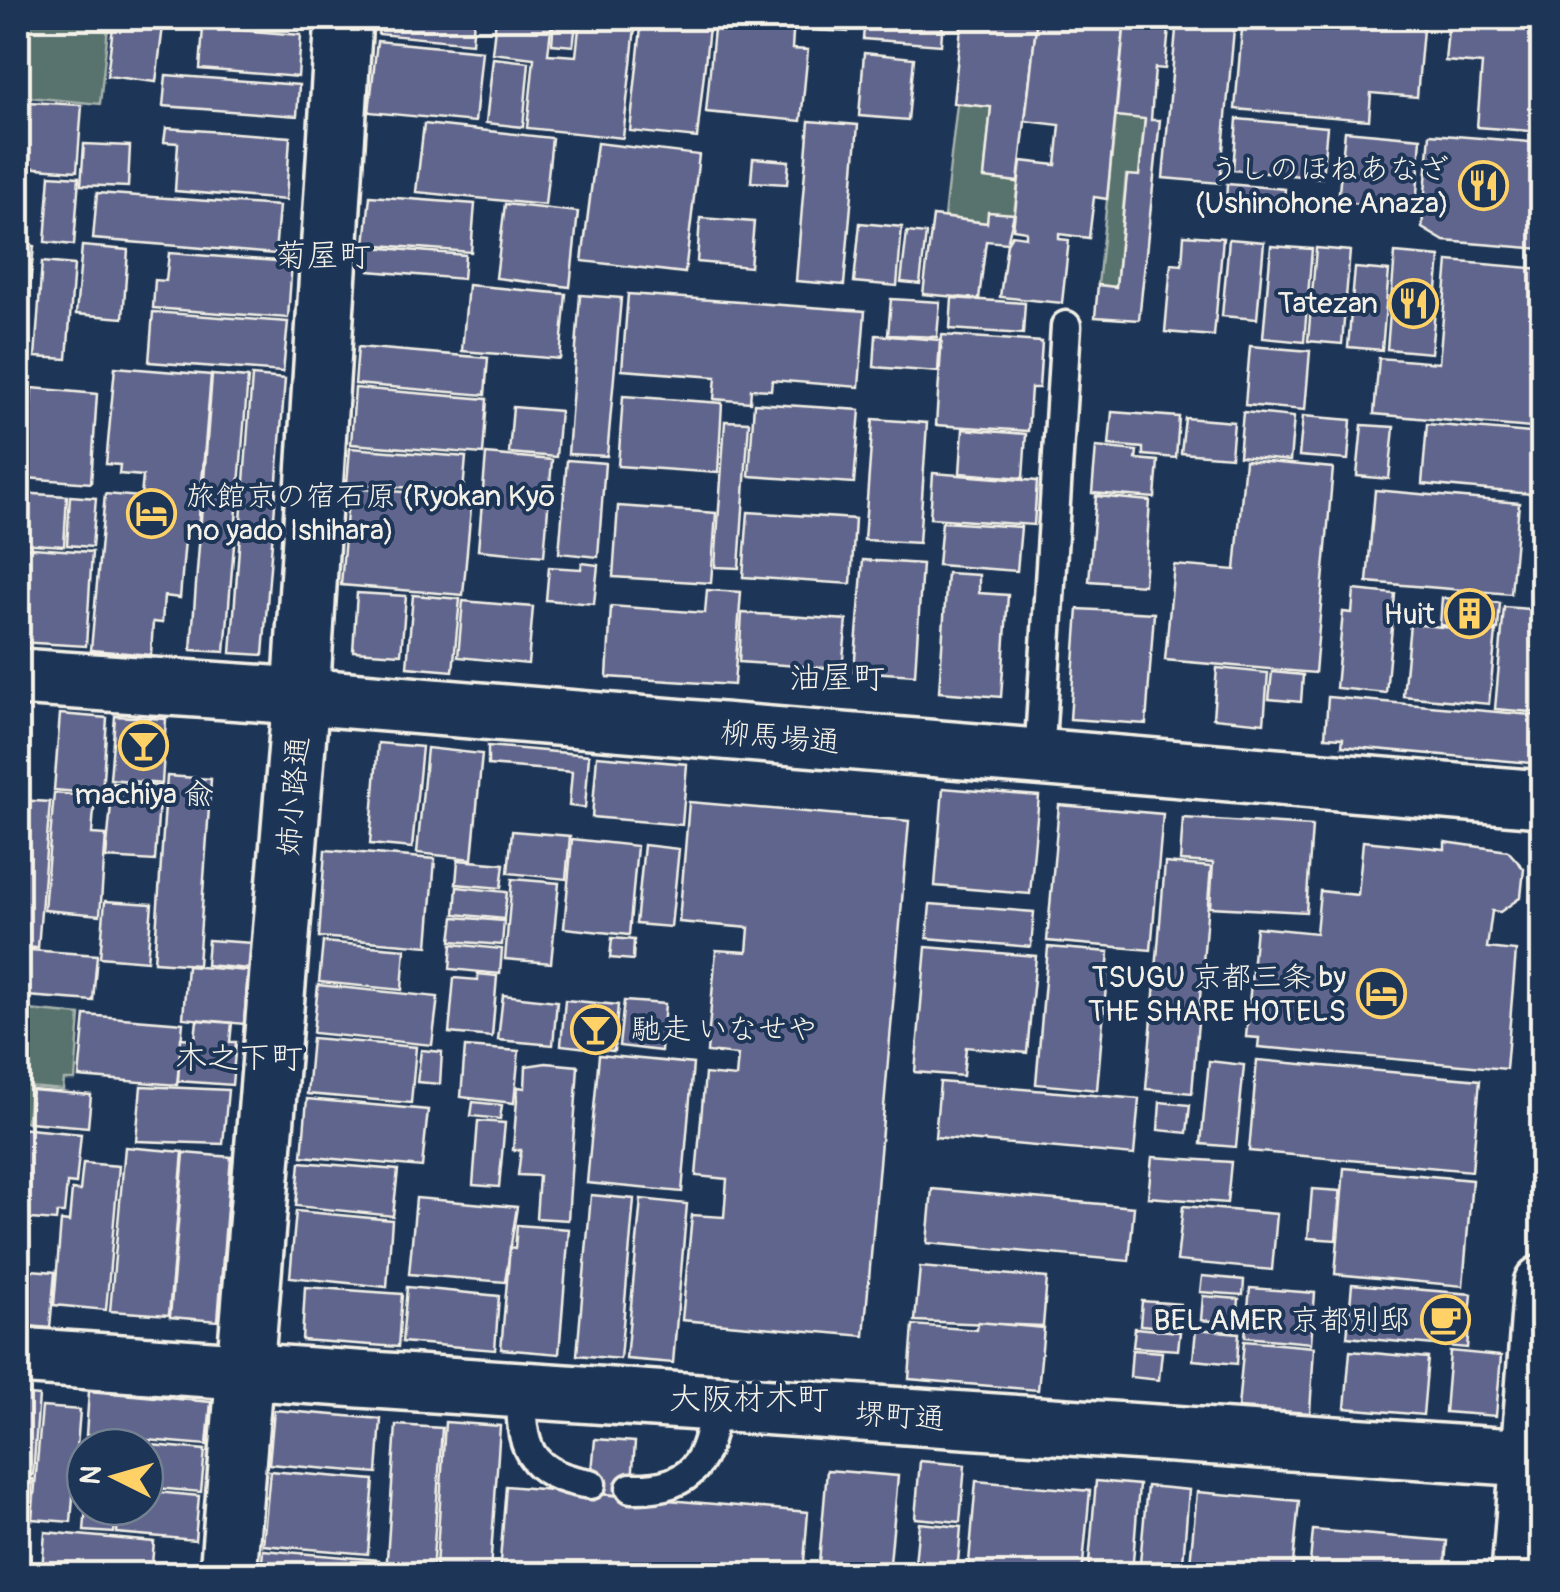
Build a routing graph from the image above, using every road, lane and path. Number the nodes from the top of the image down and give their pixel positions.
1 (344, 18) edge
2 (1066, 326) dead end
3 (18, 676) edge
4 (301, 696) junction
5 (1039, 759) junction
6 (1542, 799) edge
7 (1542, 1284) edge
8 (18, 1356) edge
9 (246, 1370) junction
10 (522, 1388) junction
11 (715, 1404) junction
12 (1536, 1458) edge
13 (591, 1484) dead end
14 (632, 1488) dead end
15 (228, 1574) edge
16 (1520, 1574) edge

1 - 4 street, 姉小路通
2 - 5 lane
3 - 4 street, 柳馬場通
4 - 5 street, 柳馬場通
4 - 9 street, 姉小路通
5 - 6 street, 柳馬場通
7 - 12 street
8 - 9 street, 堺町通
9 - 10 street, 堺町通
9 - 15 street, 姉小路通
10 - 11 street, 堺町通
10 - 13 lane
11 - 12 street, 堺町通
11 - 14 lane
12 - 16 street

